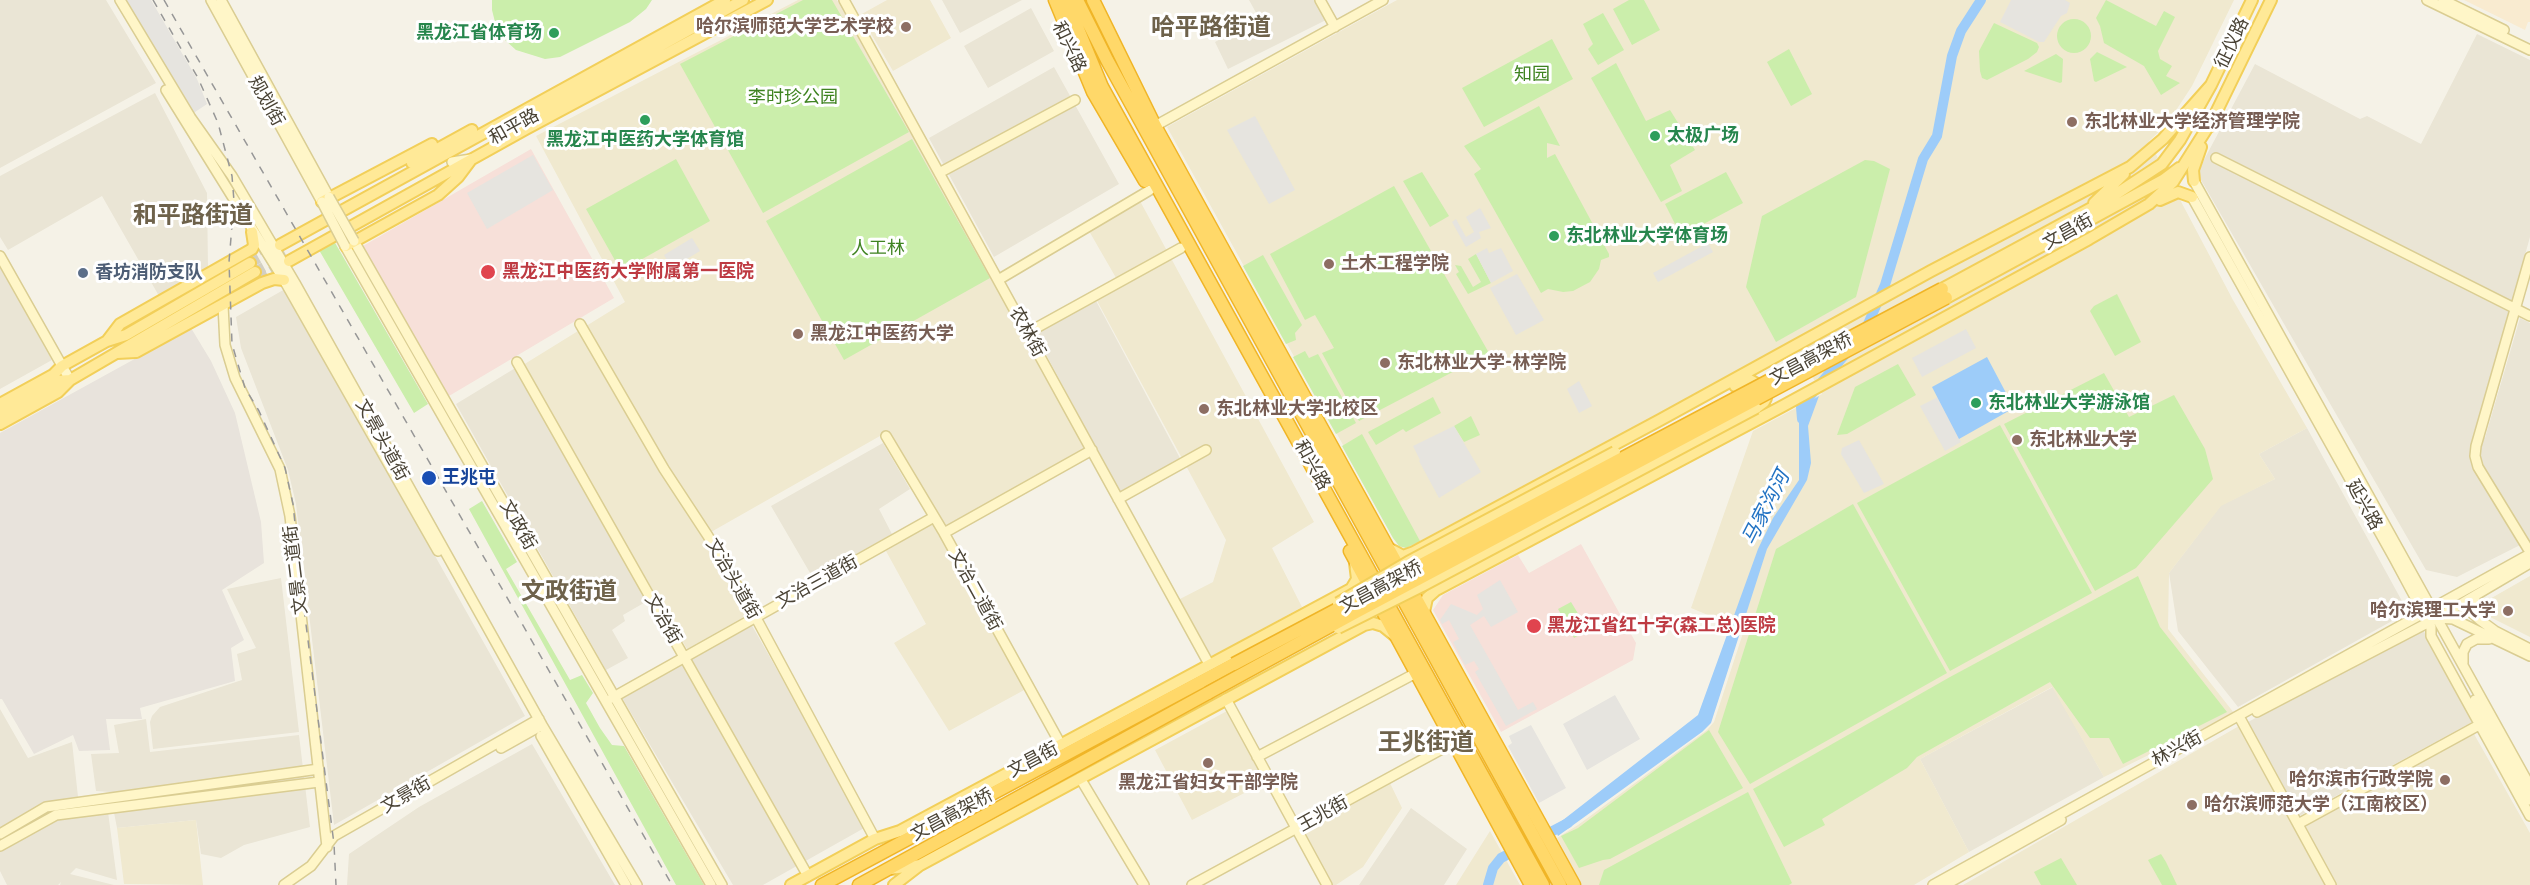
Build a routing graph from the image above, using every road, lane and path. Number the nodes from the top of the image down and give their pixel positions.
1 (114, 0) edge
2 (120, 0) edge
3 (211, 0) edge
4 (221, 0) edge
5 (712, 0) edge
6 (725, 0) edge
7 (743, 0) edge
8 (767, 0) edge
9 (844, 0) edge
10 (1047, 0) edge
11 (1055, 0) edge
12 (1066, 0) edge
13 (1077, 0) edge
14 (1093, 0) edge
15 (1320, 0) edge
16 (1383, 0) edge
17 (2252, 0) edge
18 (2271, 0) edge
19 (2427, 0) edge
20 (2443, 0) edge
21 (1335, 27) junction
22 (1087, 36) junction
23 (2530, 43) edge
24 (2530, 50) edge
25 (1104, 54) junction
26 (2211, 85) junction
27 (1097, 90) junction
28 (1074, 100) dead end
29 (2211, 122) junction
30 (1157, 130) junction
31 (482, 145) junction
32 (448, 153) junction
33 (472, 158) junction
34 (2216, 158) dead end
35 (2186, 161) junction
36 (2130, 167) junction
37 (939, 173) junction
38 (2194, 181) joint
39 (1150, 190) junction
40 (2192, 197) joint
41 (326, 199) junction
42 (2087, 210) junction
43 (252, 231) junction
44 (2100, 233) junction
45 (350, 244) junction
46 (1181, 248) junction
47 (283, 251) junction
48 (2061, 254) junction
49 (0, 256) edge
50 (2530, 257) edge
51 (1987, 277) junction
52 (284, 280) junction
53 (998, 280) junction
54 (1944, 294) junction
55 (223, 305) junction
56 (2515, 308) junction
57 (2530, 316) edge
58 (580, 324) dead end
59 (1027, 333) junction
60 (107, 341) junction
61 (117, 353) junction
62 (517, 362) dead end
63 (62, 366) junction
64 (70, 380) junction
65 (0, 396) edge
66 (0, 404) edge
67 (0, 414) edge
68 (1660, 420) junction
69 (0, 424) edge
70 (886, 436) dead end
71 (1092, 450) junction
72 (1206, 450) dead end
73 (1629, 489) junction
74 (1118, 499) junction
75 (934, 517) junction
76 (944, 533) junction
77 (1432, 543) junction
78 (1386, 548) junction
79 (2530, 553) edge
80 (1355, 559) junction
81 (2530, 563) edge
82 (1455, 580) junction
83 (2478, 594) junction
84 (1327, 602) junction
85 (1424, 612) junction
86 (755, 616) junction
87 (2430, 618) junction
88 (1291, 634) junction
89 (1346, 634) junction
90 (1396, 637) junction
91 (2499, 642) junction
92 (1299, 645) junction
93 (2530, 649) edge
94 (1431, 650) junction
95 (685, 656) junction
96 (2530, 656) edge
97 (1209, 664) junction
98 (2463, 665) junction
99 (1416, 673) junction
100 (615, 696) junction
101 (1226, 699) junction
102 (606, 701) junction
103 (1161, 703) junction
104 (1464, 710) junction
105 (1121, 713) junction
106 (1168, 715) junction
107 (2241, 720) junction
108 (538, 724) junction
109 (1484, 725) junction
110 (2479, 725) junction
111 (1453, 743) junction
112 (1061, 745) junction
113 (1138, 745) junction
114 (1257, 757) junction
115 (320, 769) junction
116 (1080, 778) junction
117 (319, 782) junction
118 (2530, 786) edge
119 (2530, 800) edge
120 (2530, 816) edge
121 (1532, 821) junction
122 (2298, 824) junction
123 (1296, 829) junction
124 (900, 831) junction
125 (0, 834) edge
126 (1509, 835) junction
127 (875, 839) junction
128 (0, 846) edge
129 (327, 847) junction
130 (882, 852) junction
131 (1549, 852) junction
132 (920, 865) junction
133 (1526, 865) junction
134 (890, 869) junction
135 (808, 876) junction
136 (896, 884) edge
137 (1949, 884) edge
138 (284, 885) edge
139 (294, 885) edge
140 (626, 885) edge
141 (637, 885) edge
142 (711, 885) edge
143 (722, 885) edge
144 (791, 885) edge
145 (822, 885) edge
146 (859, 885) edge
147 (1144, 885) edge
148 (1192, 885) edge
149 (1327, 885) edge
150 (1531, 885) edge
151 (1543, 885) edge
152 (1560, 885) edge
153 (1574, 885) edge
154 (1933, 885) edge
155 (2331, 885) edge

1 - 43 main road, 文景头道街
2 - 108 main road, 文景头道街
3 - 41 main road, 规划街
4 - 41 main road, 规划街
5 - 32 main road
6 - 32 main road, 和平路
7 - 31 main road, 和平路
8 - 33 main road
9 - 37 main road, 农林街
10 - 27 highway, 和兴路
11 - 27 highway, 和兴路
12 - 22 highway, 和兴路
13 - 22 highway
14 - 30 highway, 和兴路
15 - 21 main road
16 - 21 main road
17 - 26 main road, 征仪路
18 - 29 main road
19 - 24 main road
20 - 23 main road
21 - 30 main road
22 - 25 highway
22 - 27 highway, 和兴路
25 - 30 highway
25 - 94 highway
26 - 36 main road
26 - 42 main road, 文昌街
27 - 39 highway, 和兴路
27 - 126 highway, 和兴路
28 - 37 main road
29 - 35 main road
29 - 38 main road
30 - 78 highway, 和兴路
31 - 32 main road, 和平路
31 - 33 main road
32 - 33 main road
32 - 41 main road
32 - 47 main road, 和平路
32 - 47 main road
33 - 45 main road
33 - 47 main road
34 - 56 main road
35 - 44 main road
35 - 51 main road, 文昌街
36 - 42 main road
36 - 68 main road
37 - 53 main road, 农林街
38 - 87 main road, 延兴路
39 - 46 highway, 和兴路
39 - 53 main road
40 - 44 main road
40 - 87 main road, 延兴路
41 - 45 main road, 文政街, bridge
42 - 54 main road, 文昌街
43 - 52 main road, 文景头道街
43 - 60 main road
44 - 48 main road
45 - 100 main road, 文政街
45 - 102 main road, 文政街
46 - 59 main road
46 - 80 highway, 和兴路
48 - 51 main road
48 - 73 main road
49 - 63 main road
50 - 56 main road
51 - 54 main road, 文昌街
52 - 55 main road
52 - 108 main road, 文景头道街
53 - 59 main road, 农林街
54 - 88 highway, 文昌高架桥, bridge
54 - 92 highway, 文昌高架桥, bridge
55 - 61 main road
55 - 115 main road, 文景二道街
56 - 57 main road
56 - 79 main road
58 - 86 main road, 文治头道街
59 - 71 main road, 农林街
60 - 61 main road
60 - 63 main road
61 - 64 main road
62 - 95 main road, 文治街
63 - 64 main road
63 - 65 main road
63 - 66 main road
64 - 67 main road
64 - 69 main road
68 - 77 main road
68 - 92 main road, bridge
70 - 75 main road, 文治二道街
71 - 74 main road, 农林街
71 - 76 main road
72 - 74 main road
73 - 82 main road
73 - 88 main road, bridge
74 - 97 main road, 农林街
75 - 76 main road, 文治二道街
75 - 86 main road, 文治三道街
76 - 112 main road, 文治二道街
77 - 78 main road
77 - 82 main road
78 - 85 highway, 和兴路
78 - 94 highway
79 - 87 main road
80 - 84 main road, 文昌街
80 - 90 highway, 和兴路
81 - 83 main road
82 - 85 main road
83 - 87 main road
83 - 93 main road
84 - 89 main road
84 - 97 main road, 文昌街
85 - 109 highway, 和兴路
86 - 95 main road, 文治三道街
86 - 127 main road, 文治头道街
87 - 91 main road
87 - 98 main road, 延兴路
87 - 107 main road, 林兴街
87 - 110 main road, 延兴路
87 - 119 main road
87 - 154 main road, 林兴街
88 - 103 highway, 文昌高架桥, bridge
89 - 90 main road
89 - 101 main road
90 - 99 highway, 和兴路
91 - 96 main road
91 - 98 main road
92 - 106 highway, 文昌高架桥, bridge
94 - 104 highway
95 - 100 main road, 文治三道街
95 - 135 main road, 文治街
97 - 105 main road, 文昌街
98 - 118 main road, 延兴路
99 - 111 highway, 和兴路
99 - 114 main road
100 - 102 main road, 文治三道街
100 - 143 main road, 文政街
101 - 113 main road
101 - 114 main road
102 - 142 main road, 文政街
103 - 105 main road
103 - 130 highway, 文昌高架桥
104 - 109 highway
104 - 121 highway
105 - 112 main road, 文昌街
106 - 113 main road
106 - 134 highway, 文昌高架桥
107 - 122 main road
107 - 137 main road, 林兴街
108 - 129 main road, 文景街
108 - 139 main road, 文景街
108 - 140 main road, 文景头道街
108 - 141 main road, 文景头道街
109 - 121 highway, 和兴路
110 - 120 main road, 延兴路
110 - 122 main road
111 - 123 main road, 王兆街
111 - 126 highway, 和兴路
112 - 124 main road, 文昌街
113 - 116 main road
114 - 123 main road
115 - 117 main road, 文景二道街
115 - 125 main road
116 - 132 main road
116 - 147 main road
117 - 128 main road
117 - 129 main road, 文景二道街
121 - 131 highway
122 - 155 main road
123 - 148 main road, 王兆街
123 - 149 main road
124 - 127 main road, 文昌街
124 - 130 main road
126 - 133 highway
127 - 135 main road, 文昌街
129 - 138 main road, 文景街
130 - 145 highway, 文昌高架桥
131 - 152 highway
131 - 153 highway
132 - 134 main road
132 - 136 main road
133 - 150 highway
133 - 151 highway
134 - 146 highway, 文昌高架桥
135 - 144 main road, 文昌街

